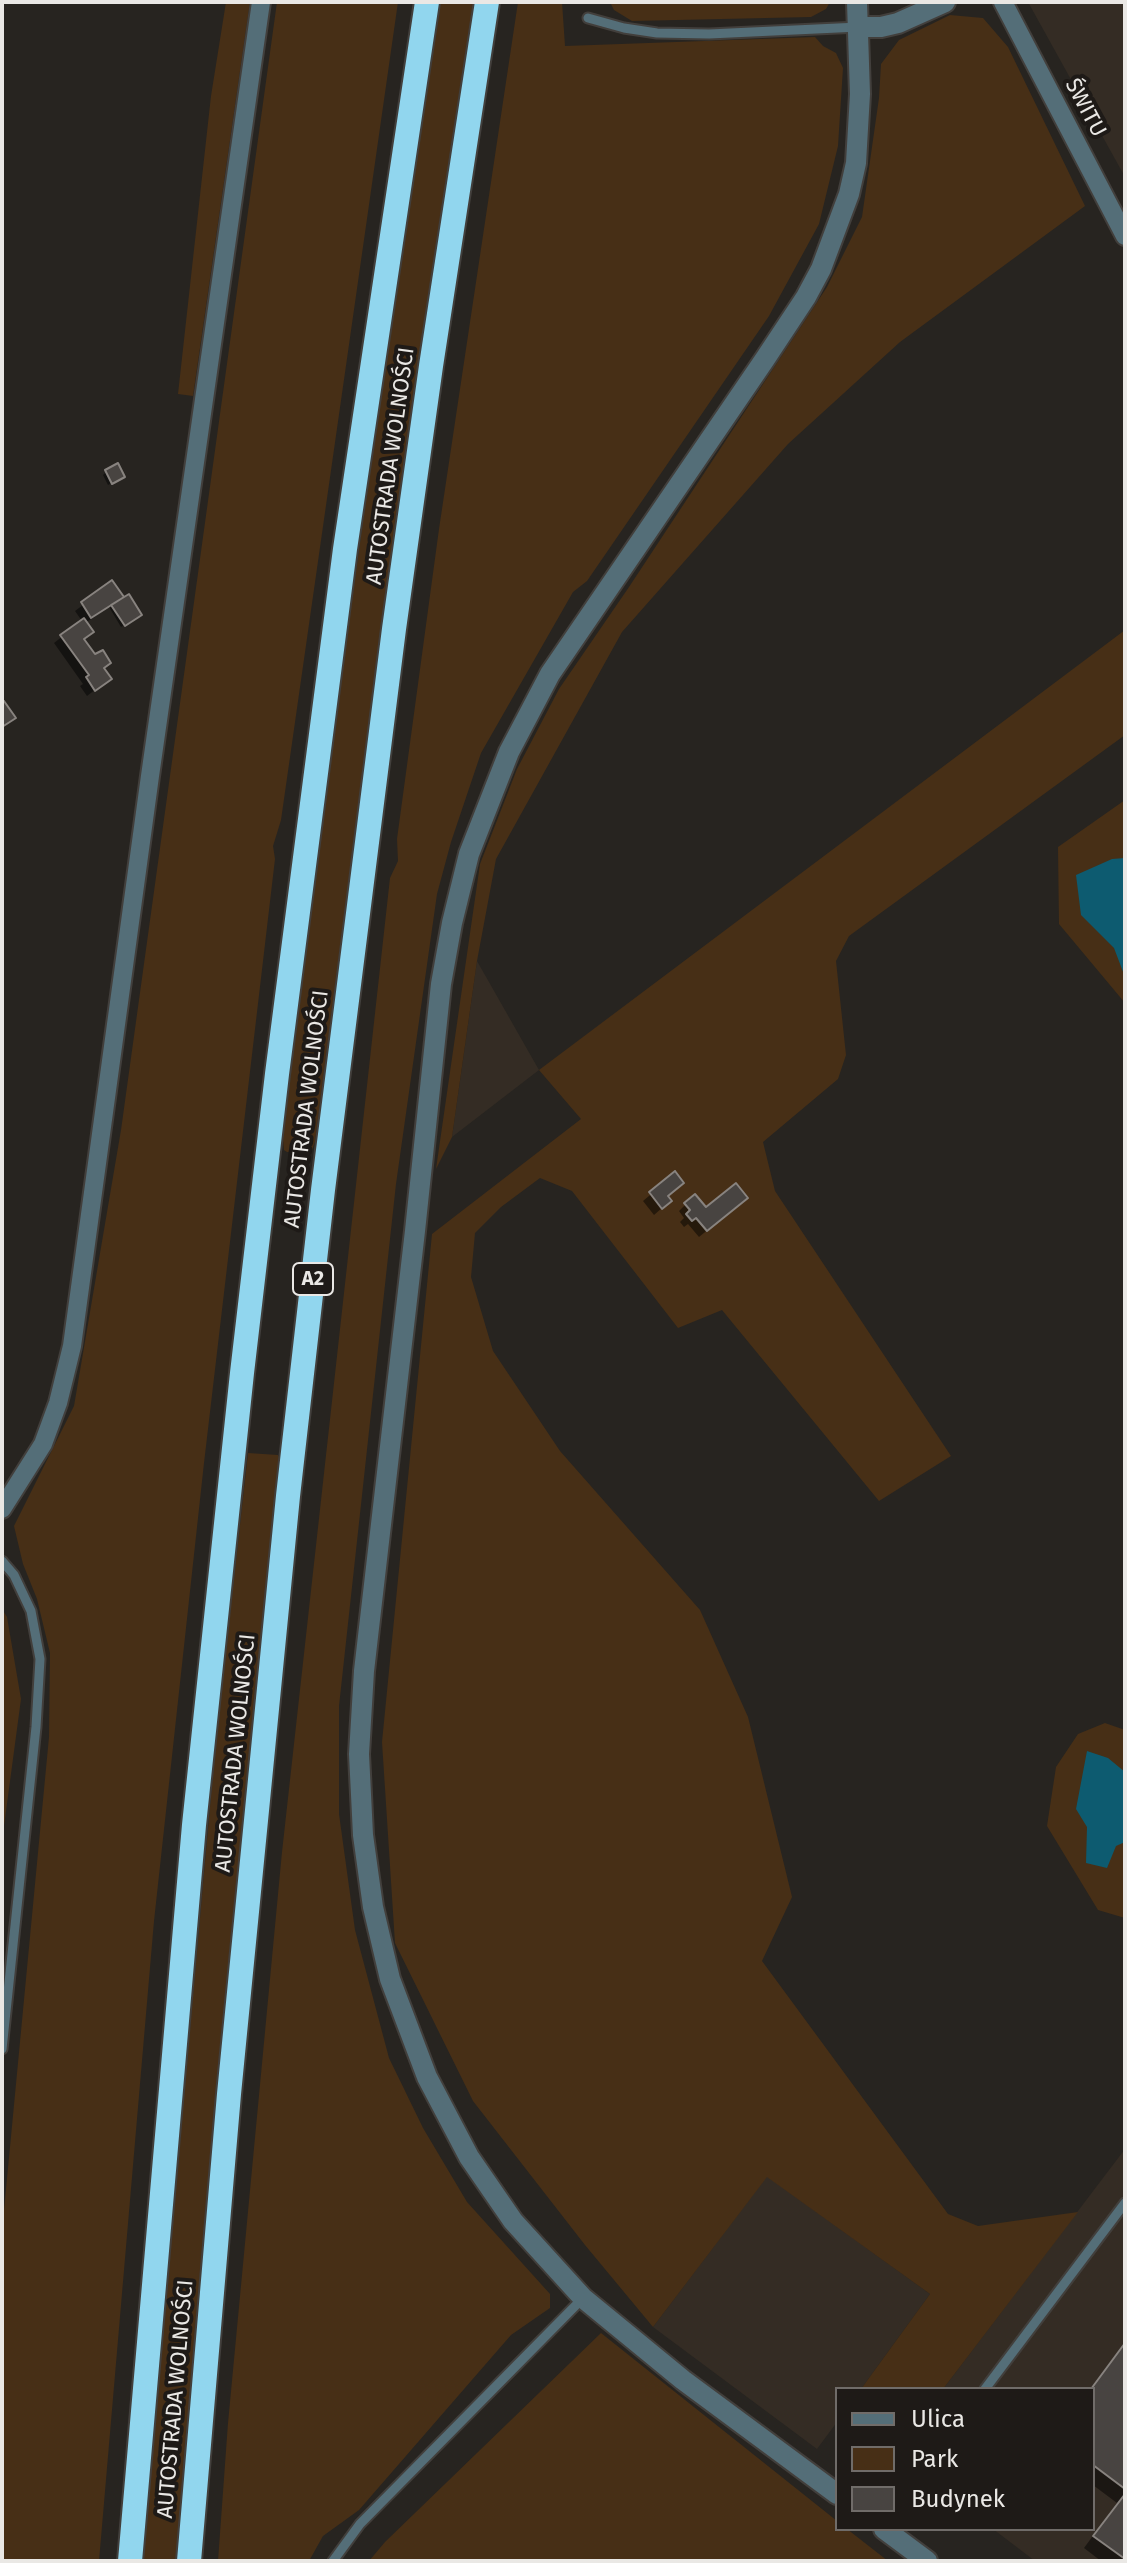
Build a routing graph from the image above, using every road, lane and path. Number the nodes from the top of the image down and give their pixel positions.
1 (261, 2) edge
2 (427, 2) edge
3 (487, 2) edge
4 (857, 2) edge
5 (945, 2) edge
6 (1003, 2) edge
7 (588, 18) dead end
8 (859, 27) junction
9 (1125, 236) edge
10 (2, 1509) edge
11 (2, 1561) edge
12 (2, 2049) edge
13 (1125, 2203) edge
14 (583, 2298) junction
15 (987, 2387) edge
16 (835, 2493) edge
17 (887, 2531) edge
18 (130, 2561) edge
19 (189, 2561) edge
20 (333, 2561) edge
21 (927, 2561) edge

1 - 10 street
2 - 18 highway, AUTOSTRADA WOLNOŚCI
3 - 19 highway, AUTOSTRADA WOLNOŚCI / A2
4 - 8 street
5 - 8 street
6 - 9 street, ŚWITU
7 - 8 lane
8 - 14 street
11 - 12 lane
13 - 15 lane
14 - 16 street
14 - 20 lane
17 - 21 street

